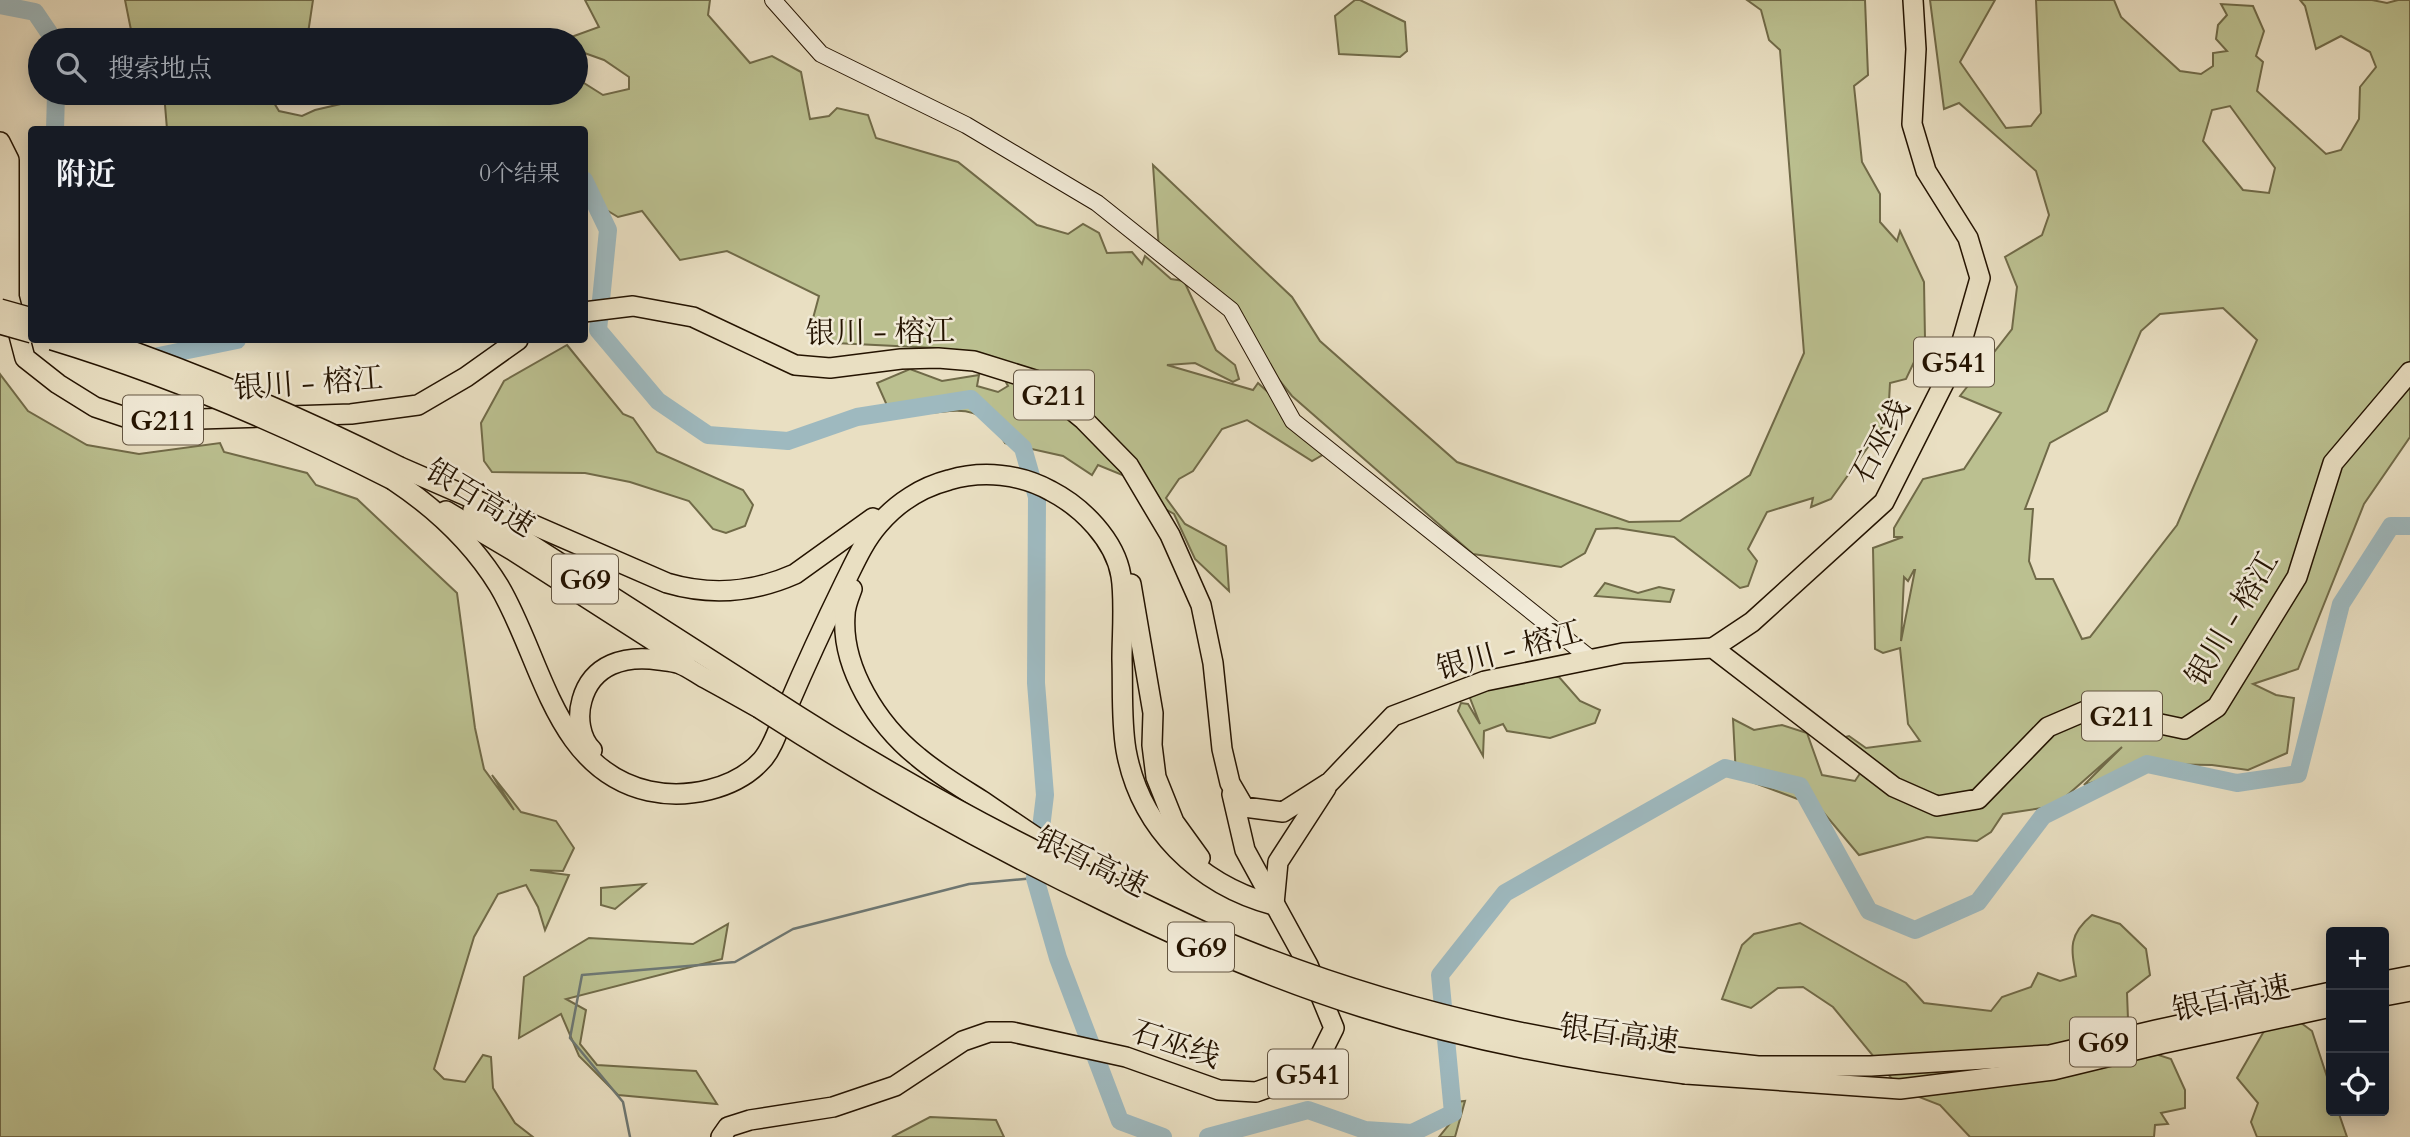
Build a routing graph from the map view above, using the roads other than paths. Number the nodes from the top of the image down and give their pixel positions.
1 (773, 0) edge
2 (1913, 0) edge
3 (0, 142) edge
4 (0, 309) edge
5 (588, 312) edge
6 (28, 317) edge
7 (0, 324) edge
8 (28, 332) edge
9 (61, 343) edge
10 (108, 343) edge
11 (515, 343) edge
12 (2410, 372) edge
13 (983, 470) junction
14 (396, 474) junction
15 (1053, 487) junction
16 (873, 518) junction
17 (864, 544) junction
18 (1713, 648) junction
19 (1591, 659) junction
20 (763, 702) junction
21 (1330, 782) junction
22 (1230, 783) junction
23 (1111, 888) junction
24 (1274, 905) junction
25 (2410, 976) edge
26 (2389, 980) edge
27 (2410, 991) edge
28 (2326, 993) edge
29 (2389, 995) edge
30 (2326, 1008) edge
31 (1690, 1066) junction
32 (721, 1137) edge

1 - 19 street
2 - 18 highway, 石巫线 / G541
3 - 11 highway, 银川 - 榕江 / G211
4 - 6 highway, bridge
5 - 22 highway, 银川 - 榕江 / G211
7 - 8 highway, bridge
9 - 14 highway, 银百高速 / G69, bridge
10 - 14 highway, 银百高速 / G69, bridge
12 - 18 highway, 银川 - 榕江 / G211
13 - 15 highway
13 - 16 highway
13 - 17 highway
14 - 16 highway
14 - 17 highway
14 - 20 highway, 银百高速 / G69
15 - 24 highway
15 - 24 highway
16 - 20 highway
17 - 23 highway, bridge
18 - 19 highway, 银川 - 榕江 / G211
19 - 21 highway, 银川 - 榕江 / G211
20 - 23 highway, 银百高速 / G69, bridge
20 - 31 highway, 银百高速 / G69, bridge
21 - 22 highway, 银川 - 榕江 / G211
21 - 24 highway
22 - 24 highway
23 - 31 highway, 银百高速 / G69, bridge
24 - 32 highway, 石巫线 / G541
25 - 26 highway
27 - 29 highway
28 - 31 highway, 银百高速 / G69
30 - 31 highway, 银百高速 / G69

